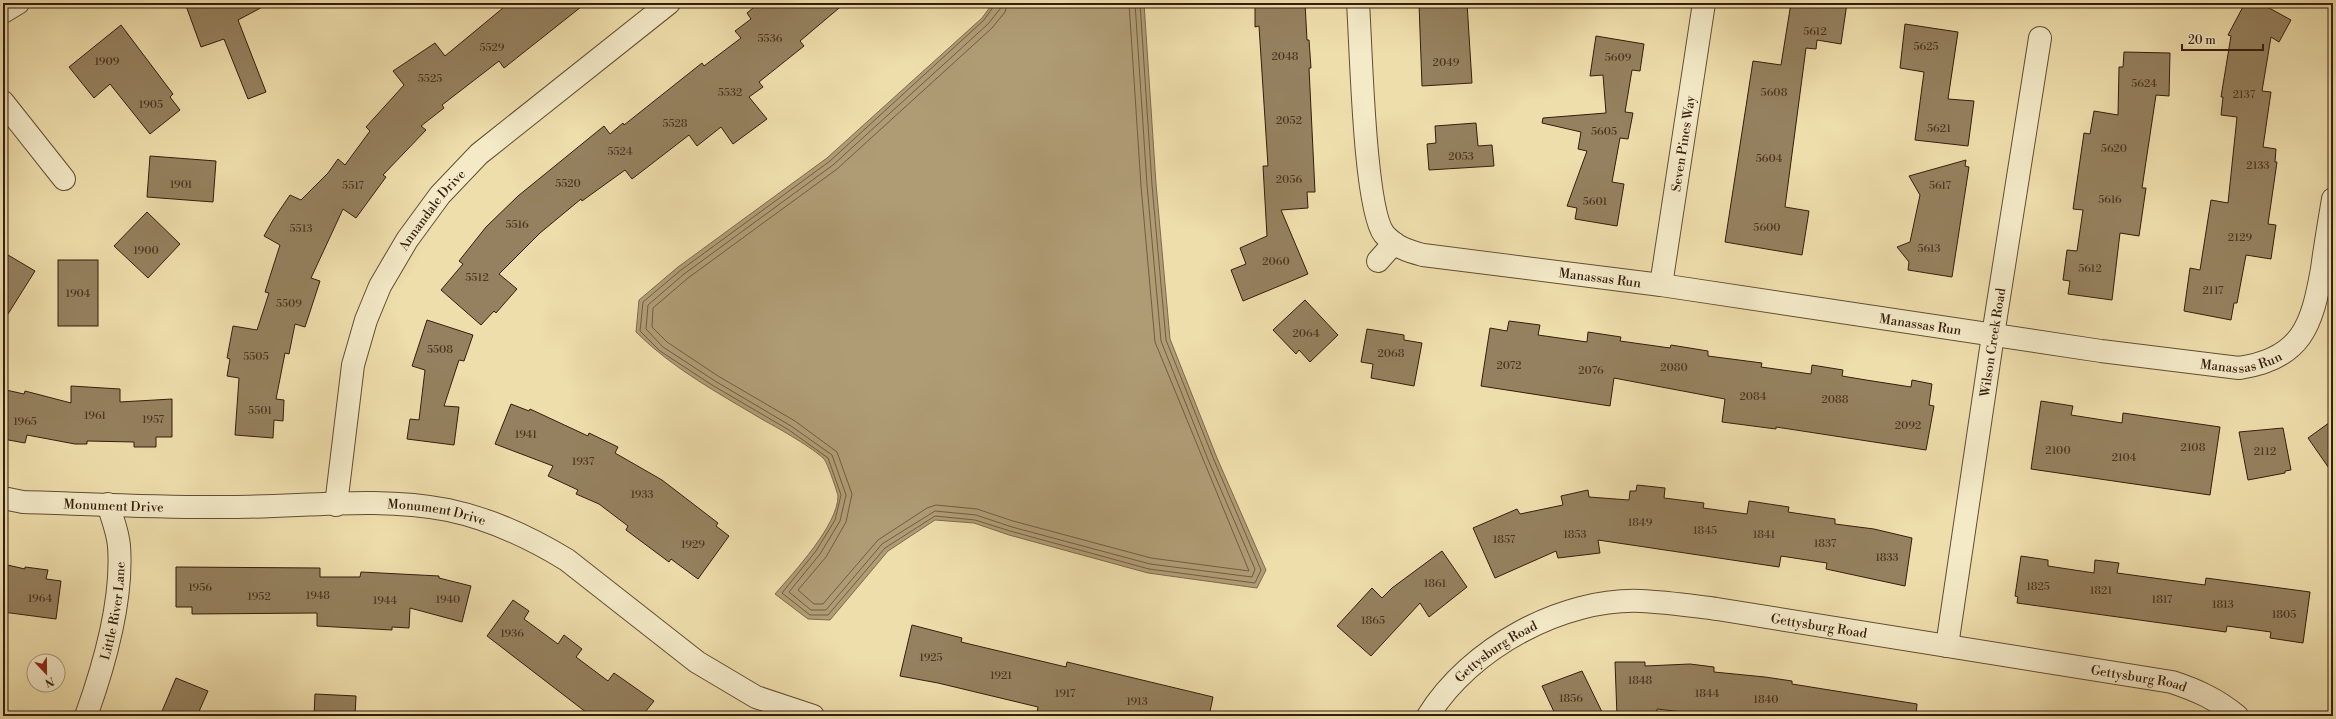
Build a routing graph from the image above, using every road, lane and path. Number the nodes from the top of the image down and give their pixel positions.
1 (18, 3) edge
2 (669, 3) edge
3 (1358, 3) edge
4 (1704, 3) edge
5 (3, 12) edge
6 (2040, 38) dead end
7 (3, 102) edge
8 (64, 179) dead end
9 (2333, 200) edge
10 (1394, 243) junction
11 (1378, 261) dead end
12 (1662, 285) junction
13 (1993, 335) junction
14 (3, 498) edge
15 (108, 504) junction
16 (336, 505) junction
17 (1947, 646) junction
18 (86, 716) edge
19 (813, 716) edge
20 (1428, 716) edge
21 (2237, 716) edge

1 - 5 street
2 - 16 street, Annandale Drive
3 - 10 street, Manassas Run
4 - 12 street, Seven Pines Way
6 - 13 street, Wilson Creek Road
7 - 8 street
9 - 13 street, Manassas Run
10 - 11 street
10 - 12 street, Manassas Run
12 - 13 street, Manassas Run
13 - 17 street, Wilson Creek Road
14 - 15 street, Monument Drive
15 - 16 street, Monument Drive
15 - 18 street, Little River Lane
16 - 19 street, Monument Drive
17 - 20 street, Gettysburg Road
17 - 21 street, Gettysburg Road

